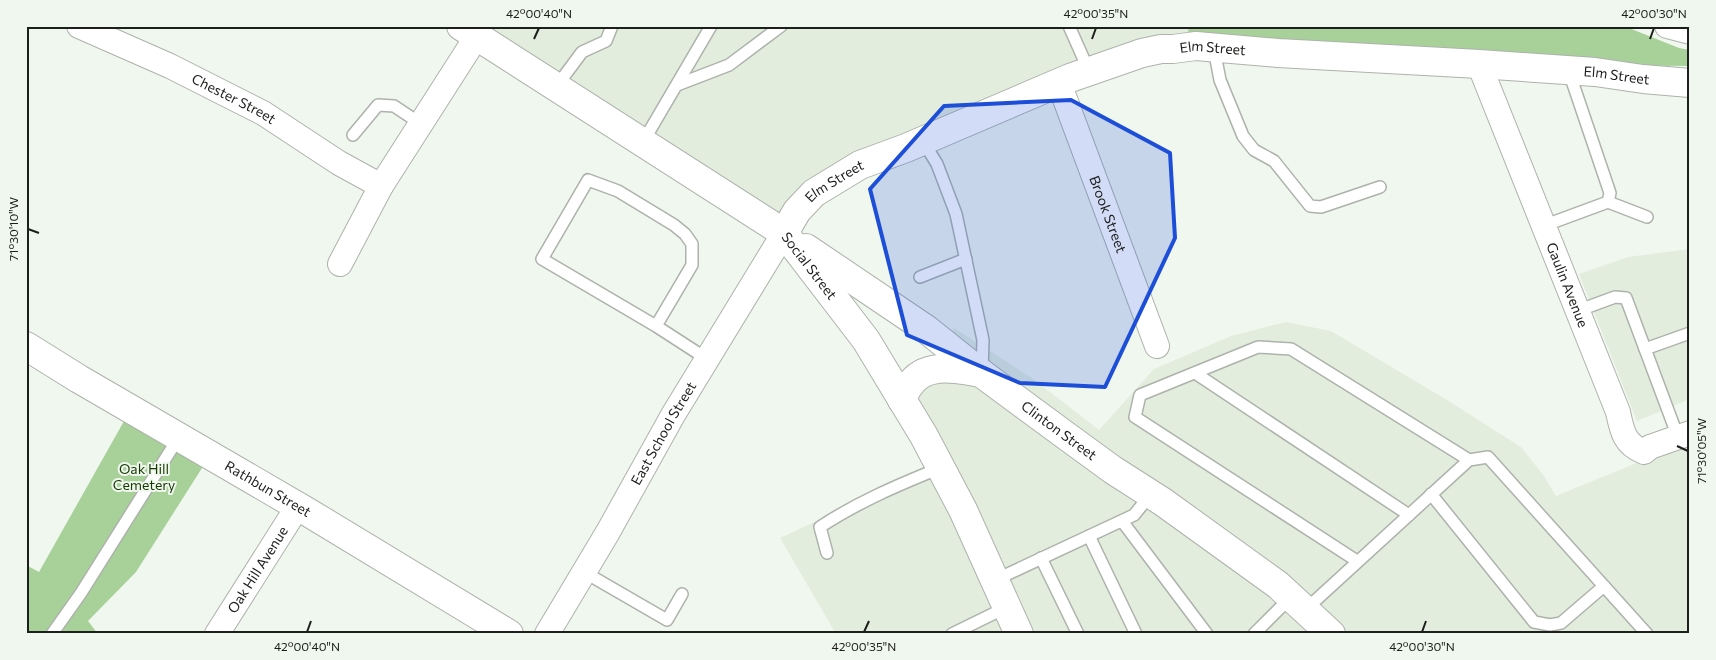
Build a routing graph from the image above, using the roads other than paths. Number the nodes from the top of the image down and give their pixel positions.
1 (79, 26) edge
2 (612, 26) edge
3 (711, 26) edge
4 (781, 26) edge
5 (1069, 26) edge
6 (1667, 26) edge
7 (469, 31) edge
8 (1690, 32) edge
9 (1213, 48) junction
10 (1478, 64) junction
11 (1569, 70) junction
12 (1089, 72) junction
13 (1059, 83) junction
14 (1690, 83) edge
15 (677, 84) junction
16 (556, 87) junction
17 (421, 124) junction
18 (353, 135) dead end
19 (923, 141) junction
20 (643, 142) junction
21 (381, 186) junction
22 (1380, 187) dead end
23 (1608, 202) junction
24 (1647, 217) dead end
25 (1543, 226) junction
26 (784, 233) junction
27 (966, 259) junction
28 (340, 264) dead end
29 (920, 277) dead end
30 (1578, 311) junction
31 (656, 326) junction
32 (1690, 332) edge
33 (26, 346) edge
34 (1157, 346) dead end
35 (1645, 349) junction
36 (707, 359) junction
37 (982, 373) junction
38 (1195, 373) junction
39 (902, 400) junction
40 (1684, 435) edge
41 (179, 437) junction
42 (1469, 460) junction
43 (940, 468) junction
44 (1151, 494) junction
45 (1431, 494) junction
46 (298, 506) junction
47 (1409, 515) junction
48 (1122, 521) junction
49 (1089, 536) junction
50 (826, 553) dead end
51 (1042, 558) junction
52 (1357, 561) junction
53 (584, 572) junction
54 (995, 580) junction
55 (1604, 586) junction
56 (682, 594) dead end
57 (1298, 603) junction
58 (1007, 607) junction
59 (52, 634) edge
60 (217, 634) edge
61 (509, 634) edge
62 (547, 634) edge
63 (952, 634) edge
64 (1019, 634) edge
65 (1078, 634) edge
66 (1136, 634) edge
67 (1207, 634) edge
68 (1254, 634) edge
69 (1331, 634) edge
70 (1647, 634) edge

1 - 21 street, Chester Street
2 - 16 lane
3 - 15 lane
4 - 15 lane
5 - 12 lane
6 - 8 street
7 - 16 main road, Social Street
7 - 17 street
9 - 10 main road, Elm Street
9 - 12 main road, Elm Street
9 - 22 lane
10 - 11 main road, Elm Street
10 - 25 street, Gaulin Avenue
11 - 14 main road, Elm Street
11 - 23 lane
12 - 13 main road, Elm Street
13 - 19 main road, Elm Street
13 - 34 street, Brook Street
15 - 20 lane
16 - 20 main road, Social Street
17 - 18 lane
17 - 21 street
19 - 26 main road, Elm Street
19 - 27 lane
20 - 26 main road, Social Street
21 - 28 street
23 - 24 lane
23 - 25 lane
25 - 30 street, Gaulin Avenue
26 - 36 street, East School Street
26 - 37 main road, Clinton Street
26 - 39 main road, Social Street
27 - 29 lane
27 - 37 lane
30 - 35 lane
30 - 40 street, Gaulin Avenue
31 - 31 lane
31 - 36 lane
32 - 35 lane
33 - 41 main road, Rathbun Street
35 - 40 lane
36 - 53 street, East School Street
37 - 39 main road
37 - 44 main road, Clinton Street
38 - 42 lane
38 - 47 lane
38 - 52 lane
39 - 43 main road, Social Street
41 - 46 main road, Rathbun Street
41 - 59 lane
42 - 45 lane
42 - 55 lane
43 - 50 lane
43 - 54 main road, Social Street
44 - 48 lane
44 - 57 main road, Clinton Street
45 - 47 lane
45 - 55 lane
46 - 60 street, Oak Hill Avenue
46 - 61 main road, Rathbun Street
47 - 52 lane
48 - 49 lane
48 - 67 lane
49 - 51 lane
49 - 66 lane
51 - 54 lane
51 - 65 lane
52 - 57 lane
53 - 56 lane
53 - 62 street, East School Street
54 - 58 main road, Social Street
55 - 70 lane
57 - 68 lane
57 - 69 main road, Clinton Street
58 - 63 lane
58 - 64 main road, Social Street

